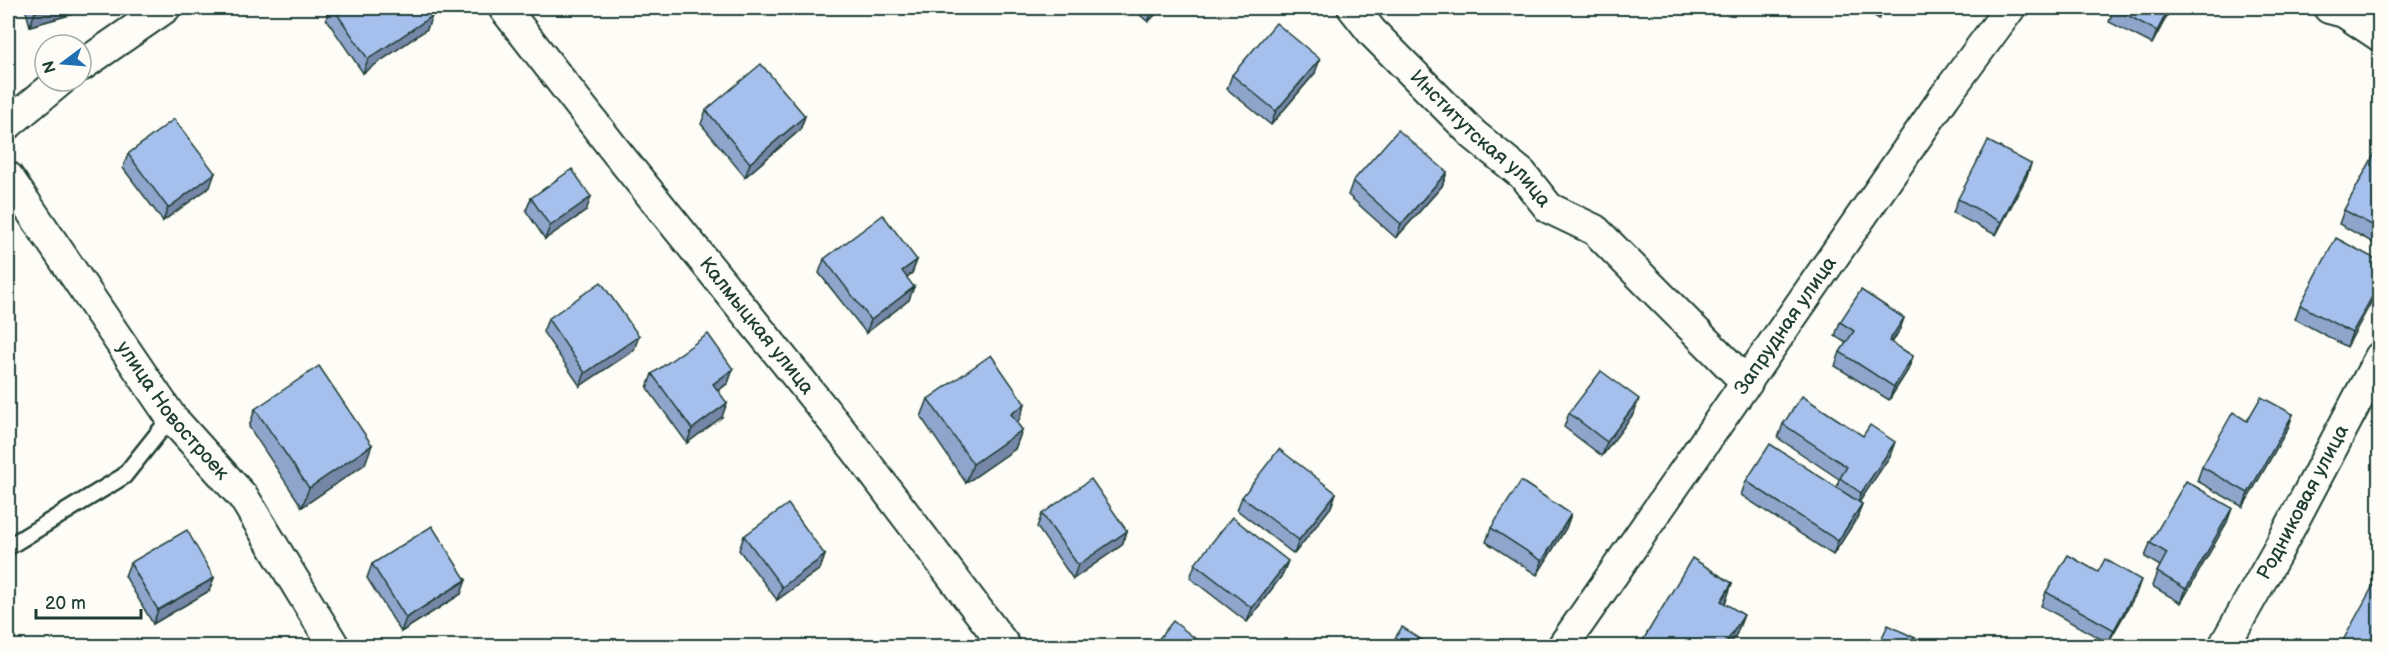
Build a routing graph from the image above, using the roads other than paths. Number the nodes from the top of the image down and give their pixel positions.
1 (165, 8) edge
2 (504, 8) edge
3 (1353, 8) edge
4 (2010, 8) edge
5 (2329, 8) edge
6 (2379, 36) edge
7 (93, 58) edge
8 (45, 93) edge
9 (8, 124) edge
10 (8, 177) edge
11 (2379, 357) edge
12 (1747, 383) junction
13 (171, 417) junction
14 (8, 547) edge
15 (334, 646) edge
16 (1005, 646) edge
17 (1563, 646) edge
18 (2224, 646) edge

1 - 7 street
2 - 16 street, Калмыцкая улица
3 - 12 street, Институтская улица
4 - 12 street, Запрудная улица
5 - 6 street
8 - 9 street
10 - 13 street, улица Новостроек
11 - 18 street, Родниковая улица
12 - 17 street, Запрудная улица
13 - 14 lane
13 - 15 street, улица Новостроек

